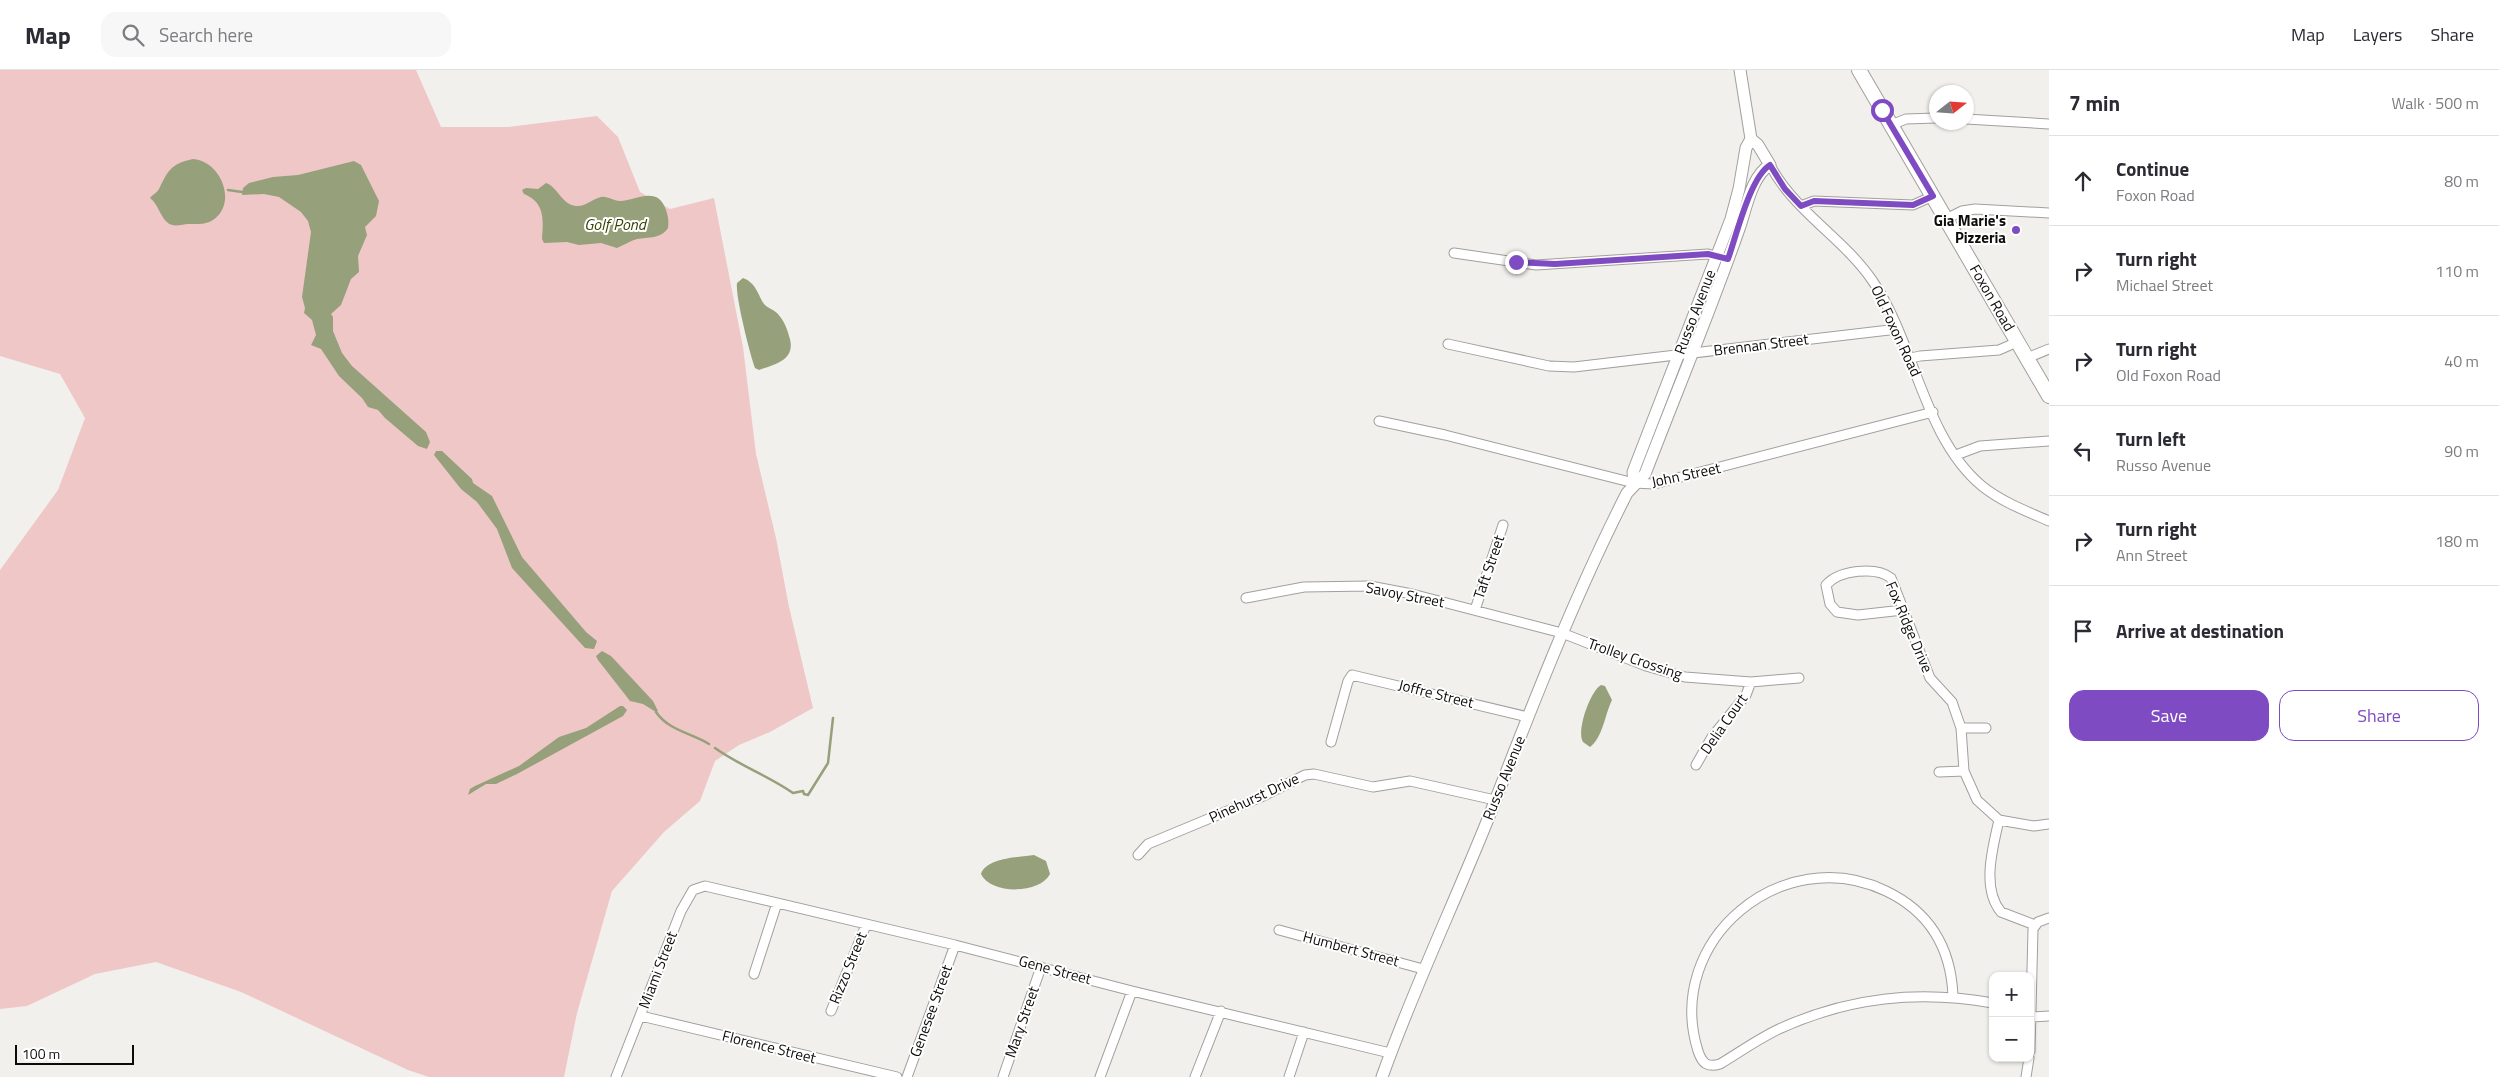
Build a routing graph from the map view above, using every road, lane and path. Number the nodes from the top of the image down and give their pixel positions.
1 (1740, 70) edge
2 (1860, 70) edge
3 (1929, 118) edge
4 (1974, 119) edge
5 (1891, 124) junction
6 (2049, 124) edge
7 (1751, 139) junction
8 (1770, 165) junction
9 (1933, 196) junction
10 (1801, 206) junction
11 (2049, 213) edge
12 (1946, 219) junction
13 (1454, 253) dead end
14 (1717, 256) junction
15 (1728, 259) junction
16 (1898, 329) junction
17 (2017, 342) junction
18 (1448, 344) dead end
19 (2049, 349) edge
20 (1692, 353) junction
21 (1678, 354) junction
22 (1911, 358) junction
23 (2027, 358) junction
24 (2049, 396) edge
25 (1933, 412) junction
26 (1380, 422) dead end
27 (2049, 440) edge
28 (1956, 455) junction
29 (1634, 483) junction
30 (2049, 521) edge
31 (1503, 525) dead end
32 (1246, 598) dead end
33 (1475, 610) junction
34 (1903, 610) junction
35 (1562, 633) junction
36 (1799, 678) dead end
37 (1751, 682) junction
38 (1528, 717) junction
39 (1961, 728) junction
40 (1986, 728) dead end
41 (1331, 742) dead end
42 (1696, 765) dead end
43 (1964, 771) junction
44 (1939, 772) dead end
45 (1495, 800) junction
46 (2000, 820) junction
47 (2049, 824) edge
48 (1138, 855) dead end
49 (720, 888) joint
50 (778, 903) junction
51 (2049, 918) edge
52 (866, 925) junction
53 (2035, 925) junction
54 (1279, 930) dead end
55 (955, 945) junction
56 (1041, 967) junction
57 (1423, 969) junction
58 (2032, 972) edge
59 (754, 974) dead end
60 (1132, 990) junction
61 (1953, 996) junction
62 (1989, 1002) edge
63 (831, 1011) dead end
64 (1221, 1011) junction
65 (2034, 1013) edge
66 (641, 1016) junction
67 (2049, 1016) edge
68 (1304, 1032) junction
69 (1390, 1053) junction
70 (2028, 1062) edge
71 (616, 1077) edge
72 (897, 1077) edge
73 (907, 1077) edge
74 (1003, 1077) edge
75 (1100, 1077) edge
76 (1195, 1077) edge
77 (1289, 1077) edge
78 (1382, 1077) edge
79 (2026, 1077) edge

1 - 7 street, Old Foxon Road
2 - 5 main road, Foxon Road
3 - 5 street
4 - 6 street
5 - 9 main road, Foxon Road
7 - 8 street, Old Foxon Road
7 - 14 street, Russo Avenue
8 - 10 street, Old Foxon Road
8 - 15 street, Russo Avenue
9 - 10 street
9 - 12 main road, Foxon Road
10 - 16 street, Old Foxon Road
11 - 12 street
12 - 17 main road, Foxon Road
13 - 14 street
14 - 15 street
14 - 21 street, Russo Avenue
15 - 20 street, Russo Avenue
16 - 20 street, Brennan Street
16 - 22 street, Old Foxon Road
17 - 22 street
17 - 23 main road, Foxon Road
18 - 21 street, Brennan Street
19 - 23 street
20 - 21 street, Brennan Street
20 - 29 street, Russo Avenue
21 - 29 street, Russo Avenue
22 - 25 street, Old Foxon Road
23 - 24 main road, Foxon Road
25 - 28 street, Old Foxon Road
25 - 29 street, John Street
26 - 29 street, John Street
27 - 28 street
28 - 30 street, Old Foxon Road
29 - 35 street, Russo Avenue
31 - 33 street, Taft Street
32 - 33 street, Savoy Street
33 - 35 street, Savoy Street
34 - 34 street, Fox Ridge Drive
34 - 39 street, Fox Ridge Drive
35 - 37 street, Trolley Crossing
35 - 38 street, Russo Avenue
36 - 37 street, Trolley Crossing
37 - 42 street, Delia Court
38 - 41 street, Joffre Street
38 - 45 street, Russo Avenue
39 - 40 street
39 - 43 street, Fox Ridge Drive
43 - 44 street
43 - 46 street, Fox Ridge Drive
45 - 48 street, Pinehurst Drive
45 - 57 street, Russo Avenue
46 - 47 street
46 - 53 street
49 - 50 street, Gene Street
49 - 66 street, Miami Street
50 - 52 street, Gene Street
50 - 59 street
51 - 53 street
52 - 55 street, Gene Street
52 - 63 street, Rizzo Street
53 - 58 street
54 - 57 street, Humbert Street
55 - 56 street, Gene Street
55 - 73 street, Genesee Street
56 - 60 street, Gene Street
56 - 74 street, Mary Street
57 - 69 street, Russo Avenue
60 - 64 street, Gene Street
60 - 75 street
61 - 61 street
61 - 62 street
64 - 68 street, Gene Street
64 - 76 street
65 - 67 street
66 - 71 street, Miami Street
66 - 72 street, Florence Street
68 - 69 street, Gene Street
68 - 77 street
69 - 78 street, Russo Avenue
70 - 79 street

